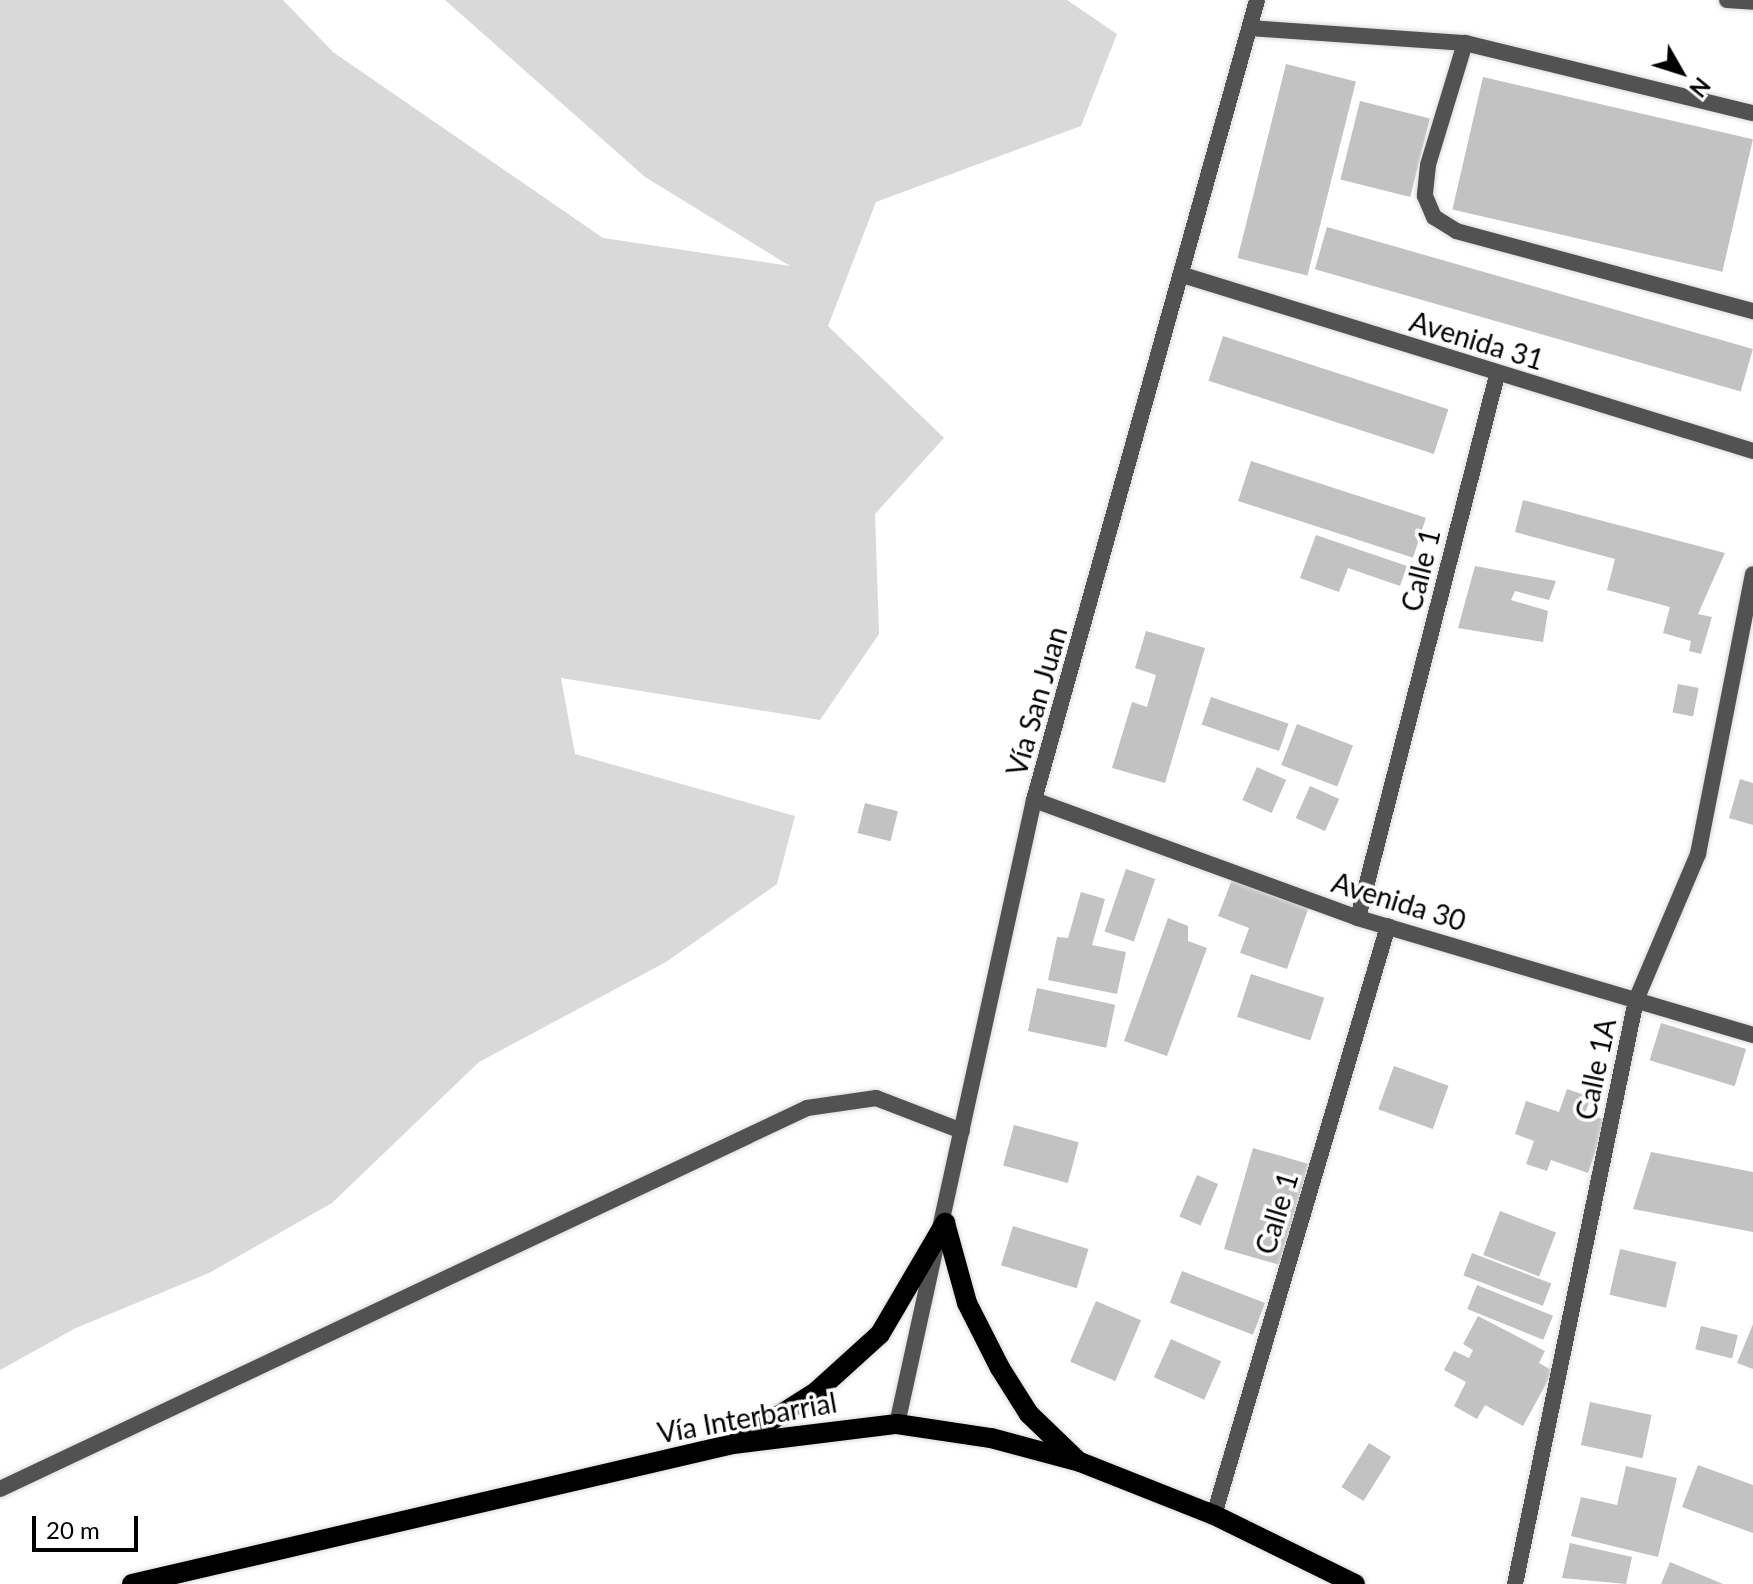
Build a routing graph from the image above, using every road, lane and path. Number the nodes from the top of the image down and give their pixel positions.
1 (1257, 0) edge
2 (1727, 0) edge
3 (1753, 2) edge
4 (1250, 28) junction
5 (1465, 43) junction
6 (1753, 113) edge
7 (1186, 276) junction
8 (1753, 311) edge
9 (1497, 375) junction
10 (1753, 451) edge
11 (1753, 574) edge
12 (1034, 800) junction
13 (1358, 918) junction
14 (1388, 926) junction
15 (1636, 1000) junction
16 (1753, 1035) edge
17 (962, 1131) junction
18 (945, 1223) junction
19 (897, 1424) junction
20 (733, 1444) junction
21 (1080, 1462) junction
22 (0, 1489) edge
23 (1214, 1515) junction
24 (132, 1584) edge
25 (1355, 1584) edge
26 (1515, 1584) edge

1 - 4 street, Vía San Juan
2 - 3 street
4 - 5 street
4 - 7 street, Vía San Juan
5 - 6 street
5 - 8 street
7 - 9 street, Avenida 31
7 - 12 street, Vía San Juan
9 - 10 street, Avenida 31
9 - 13 street, Calle 1
11 - 15 street, Calle 1A
12 - 13 street, Avenida 30
12 - 17 street, Vía San Juan
13 - 14 street, Avenida 30
14 - 15 street, Avenida 30
14 - 23 street, Calle 1
15 - 16 street, Avenida 30
15 - 26 street, Calle 1A
17 - 18 street, Vía San Juan
17 - 22 street
18 - 19 street, Vía San Juan
18 - 20 main road
18 - 21 main road
19 - 20 main road, Vía Interbarrial
19 - 21 main road, Vía Interbarrial
20 - 24 main road, Vía Interbarrial
21 - 23 main road, Vía Interbarrial
23 - 25 main road, Vía Interbarrial

